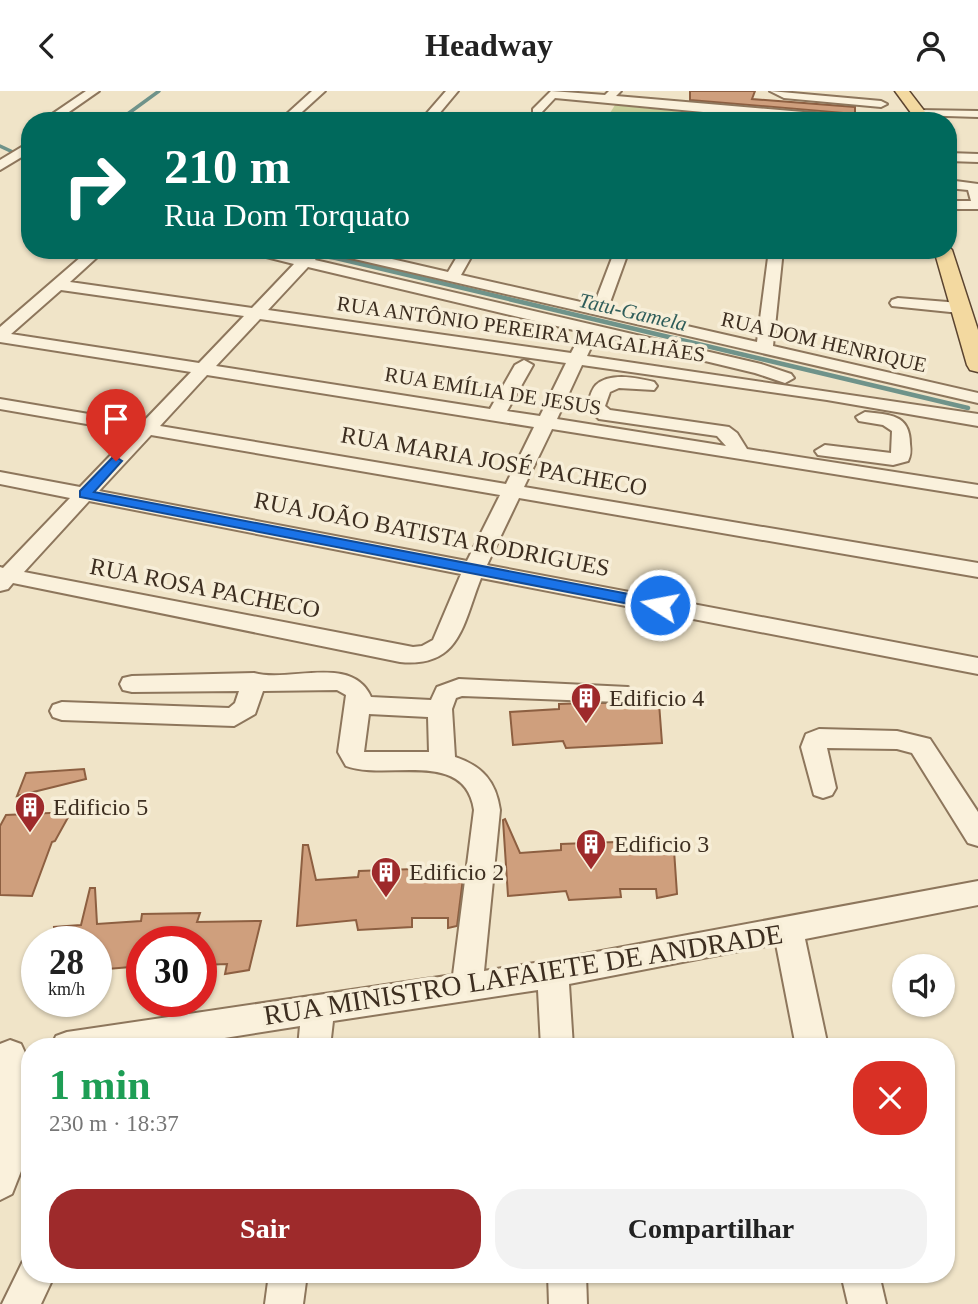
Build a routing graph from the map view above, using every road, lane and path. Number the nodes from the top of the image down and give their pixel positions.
1 (319, 91) edge
2 (452, 91) edge
3 (776, 91) edge
4 (856, 91) edge
5 (902, 91) edge
6 (871, 92) edge
7 (97, 95) edge
8 (611, 95) edge
9 (537, 111) dead end
10 (65, 112) edge
11 (77, 112) edge
12 (295, 112) edge
13 (434, 112) edge
14 (749, 112) edge
15 (918, 112) edge
16 (978, 114) edge
17 (957, 115) edge
18 (6, 155) edge
19 (957, 157) edge
20 (978, 158) edge
21 (0, 166) edge
22 (957, 177) edge
23 (978, 181) edge
24 (957, 185) edge
25 (978, 203) edge
26 (957, 205) edge
27 (87, 259) edge
28 (308, 259) edge
29 (324, 259) edge
30 (373, 259) edge
31 (463, 259) edge
32 (619, 259) edge
33 (775, 259) edge
34 (946, 259) edge
35 (452, 277) junction
36 (57, 285) junction
37 (898, 303) dead end
38 (960, 308) junction
39 (255, 313) junction
40 (595, 321) junction
41 (0, 336) edge
42 (764, 350) junction
43 (977, 358) edge
44 (577, 361) junction
45 (524, 365) dead end
46 (203, 368) junction
47 (827, 395) junction
48 (978, 397) edge
49 (0, 404) edge
50 (496, 415) junction
51 (978, 420) edge
52 (547, 423) junction
53 (147, 428) junction
54 (825, 451) dead end
55 (740, 453) junction
56 (0, 478) edge
57 (514, 491) junction
58 (978, 491) edge
59 (85, 494) junction
60 (474, 569) junction
61 (978, 570) edge
62 (3, 578) edge
63 (978, 666) edge
64 (254, 681) junction
65 (132, 684) dead end
66 (619, 693) dead end
67 (358, 705) junction
68 (440, 709) junction
69 (62, 711) dead end
70 (442, 761) junction
71 (823, 788) dead end
72 (978, 835) edge
73 (978, 893) edge
74 (788, 930) junction
75 (554, 974) junction
76 (467, 987) junction
77 (318, 1009) junction
78 (127, 1038) edge
79 (315, 1038) edge
80 (557, 1038) edge
81 (810, 1038) edge
82 (13, 1055) edge
83 (0, 1182) edge
84 (32, 1283) edge
85 (287, 1283) edge
86 (567, 1283) edge
87 (862, 1283) edge
88 (21, 1304) edge
89 (284, 1304) edge
90 (568, 1304) edge
91 (867, 1304) edge

1 - 12 street
2 - 13 street
3 - 6 street
4 - 6 street
5 - 15 main road
7 - 10 street
7 - 11 street
8 - 9 street
8 - 14 street
16 - 17 street
18 - 21 street
19 - 20 street
22 - 23 street
24 - 25 street
25 - 26 street
27 - 36 street
28 - 39 street
29 - 40 street
30 - 35 street, RUA DOM HENRIQUE
31 - 35 street
32 - 40 street, RUA ROSA PACHECO
33 - 42 street
34 - 38 main road
35 - 40 street, RUA DOM HENRIQUE
36 - 39 street, RUA ANTÔNIO PEREIRA MAGALHÃES
36 - 41 street
37 - 38 street
38 - 43 main road
39 - 44 street, RUA ANTÔNIO PEREIRA MAGALHÃES
39 - 46 street
40 - 42 street, RUA DOM HENRIQUE
40 - 44 street, RUA ROSA PACHECO
40 - 47 street
41 - 46 street, RUA EMÍLIA DE JESUS
42 - 48 street, RUA DOM HENRIQUE
44 - 47 street, RUA ANTÔNIO PEREIRA MAGALHÃES
44 - 52 street, RUA ROSA PACHECO
45 - 50 street
46 - 50 street, RUA EMÍLIA DE JESUS
46 - 53 street
47 - 51 street, RUA ANTÔNIO PEREIRA MAGALHÃES
49 - 53 street, RUA MARIA JOSÉ PACHECO
50 - 52 street, RUA EMÍLIA DE JESUS
52 - 55 street, RUA EMÍLIA DE JESUS
52 - 57 street, RUA ROSA PACHECO
53 - 57 street, RUA MARIA JOSÉ PACHECO
53 - 59 street
54 - 55 street
55 - 58 street, RUA EMÍLIA DE JESUS
56 - 59 street, RUA JOÃO BATISTA RODRIGUES
57 - 60 street, RUA ROSA PACHECO
57 - 61 street, RUA MARIA JOSÉ PACHECO
59 - 60 street, RUA JOÃO BATISTA RODRIGUES
59 - 62 street
60 - 62 street, RUA ROSA PACHECO
60 - 63 street, RUA JOÃO BATISTA RODRIGUES
64 - 65 street
64 - 67 street
64 - 69 street
66 - 68 street
67 - 68 street
67 - 70 street
68 - 70 street
70 - 76 street
71 - 72 street
73 - 74 street, RUA MINISTRO LAFAIETE DE ANDRADE
74 - 75 street, RUA MINISTRO LAFAIETE DE ANDRADE
74 - 81 street
75 - 76 street, RUA MINISTRO LAFAIETE DE ANDRADE
75 - 80 street
76 - 77 street, RUA MINISTRO LAFAIETE DE ANDRADE
77 - 78 street, RUA MINISTRO LAFAIETE DE ANDRADE
77 - 79 street
82 - 83 street
84 - 88 street
85 - 89 street
86 - 90 street
87 - 91 street

